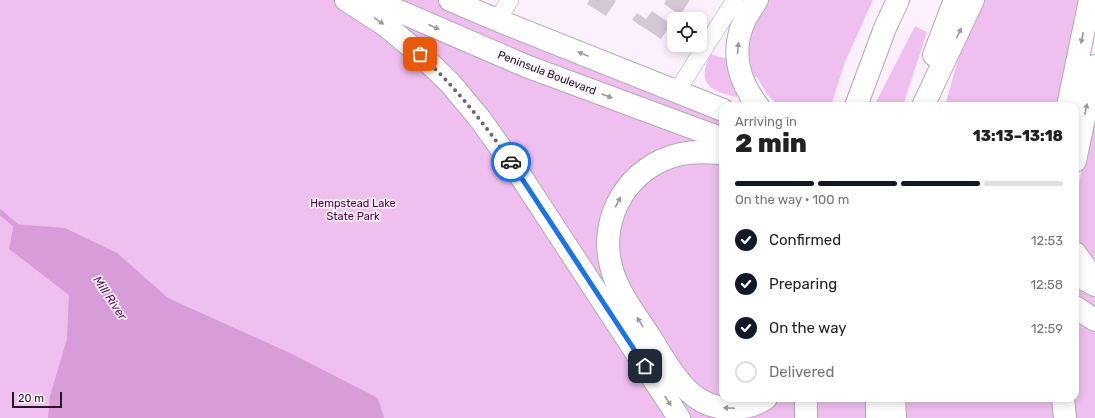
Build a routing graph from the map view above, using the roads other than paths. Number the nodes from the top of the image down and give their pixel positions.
1 (346, 0) edge
2 (373, 0) edge
3 (450, 0) edge
4 (510, 0) edge
5 (735, 0) edge
6 (757, 0) edge
7 (880, 0) edge
8 (898, 0) edge
9 (955, 0) edge
10 (973, 0) edge
11 (1090, 0) edge
12 (497, 20) junction
13 (1095, 66) edge
14 (864, 82) junction
15 (677, 92) junction
16 (755, 102) edge
17 (857, 102) edge
18 (919, 102) edge
19 (925, 102) edge
20 (1069, 102) edge
21 (719, 108) edge
22 (719, 138) edge
23 (1079, 142) edge
24 (719, 153) edge
25 (1079, 258) edge
26 (1079, 276) edge
27 (1095, 280) edge
28 (1095, 285) edge
29 (1079, 310) edge
30 (1095, 320) edge
31 (758, 402) edge
32 (806, 402) edge
33 (877, 402) edge
34 (894, 402) edge
35 (1063, 402) edge
36 (679, 418) edge
37 (806, 418) edge
38 (877, 418) edge
39 (895, 418) edge
40 (1065, 418) edge

1 -> 36 main road
2 -> 22 main road, Peninsula Boulevard
3 - 12 main road
4 - 12 street
5 - 15 street
16 -> 6 main road
7 - 14 main road
8 - 14 main road
9 - 18 main road
19 -> 10 main road
11 -> 20 main road
15 -> 12 main road
23 -> 13 main road
14 - 17 main road
15 - 21 main road
31 -> 24 main road
25 - 27 main road
26 - 28 main road
29 - 30 main road
32 - 37 main road
33 - 38 main road
34 - 39 main road
35 - 40 main road

